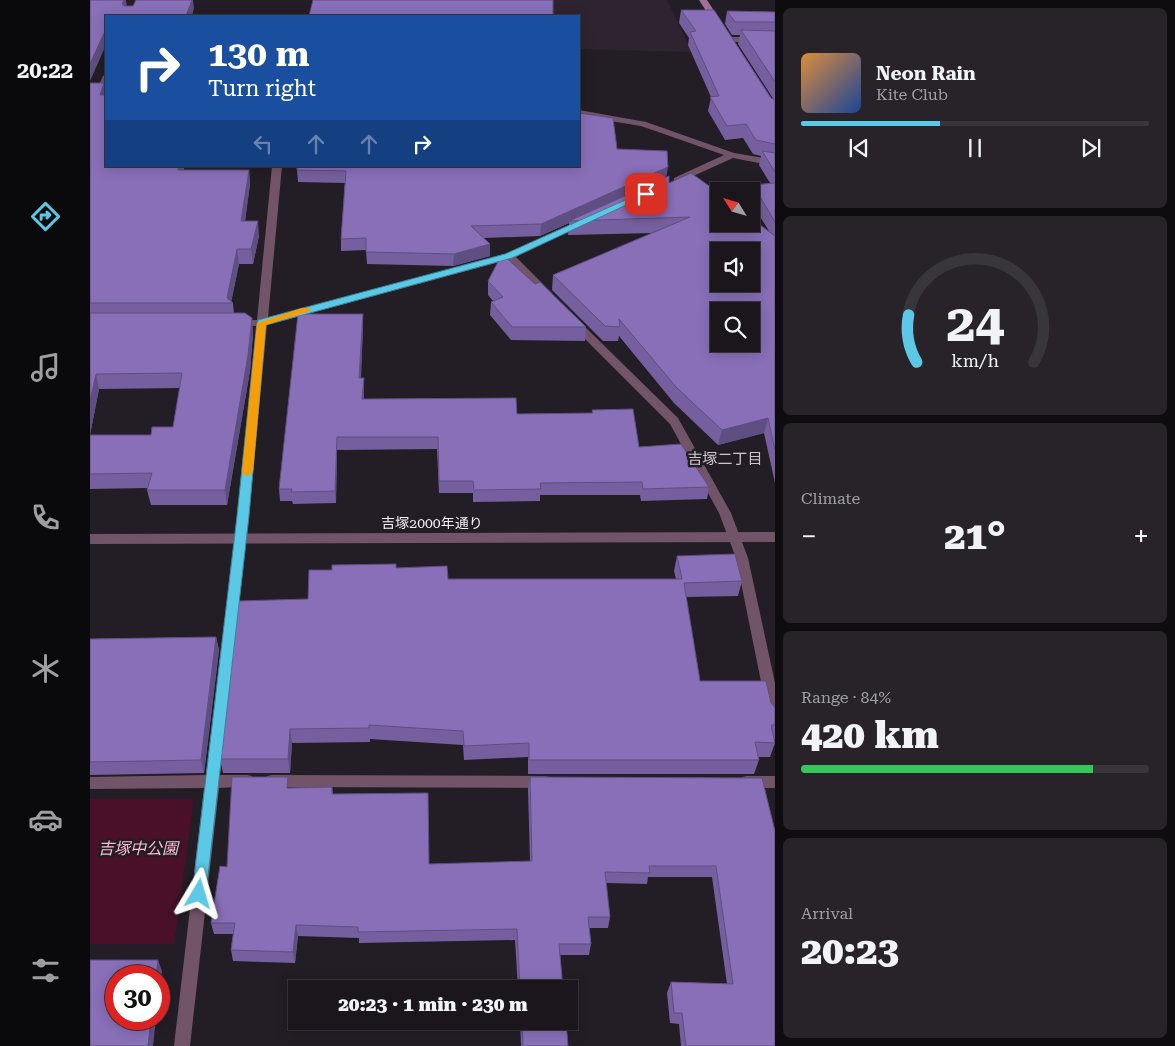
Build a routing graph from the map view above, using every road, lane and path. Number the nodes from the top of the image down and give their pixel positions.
1 (703, 0) edge
2 (775, 40) edge
3 (731, 43) joint
4 (90, 88) edge
5 (104, 88) edge
6 (580, 113) edge
7 (732, 155) junction
8 (775, 163) edge
9 (277, 167) edge
10 (669, 183) edge
11 (598, 216) edge
12 (508, 256) junction
13 (223, 323) edge
14 (262, 323) junction
15 (736, 537) junction
16 (775, 537) edge
17 (239, 538) junction
18 (90, 539) edge
19 (775, 716) edge
20 (212, 781) junction
21 (558, 782) edge
22 (736, 782) edge
23 (775, 782) edge
24 (90, 783) edge
25 (182, 1046) edge

1 - 3 main road
2 - 3 street
4 - 5 street
6 - 7 street
7 - 8 street
7 - 10 street
9 - 14 street
11 - 12 street
12 - 14 street
12 - 15 street
13 - 14 street
14 - 17 street
15 - 16 street, 吉塚2000年通り
15 - 17 street, 吉塚2000年通り
15 - 19 street
17 - 18 street, 吉塚2000年通り
17 - 20 street
20 - 21 street
20 - 24 street
20 - 25 street
22 - 23 street

